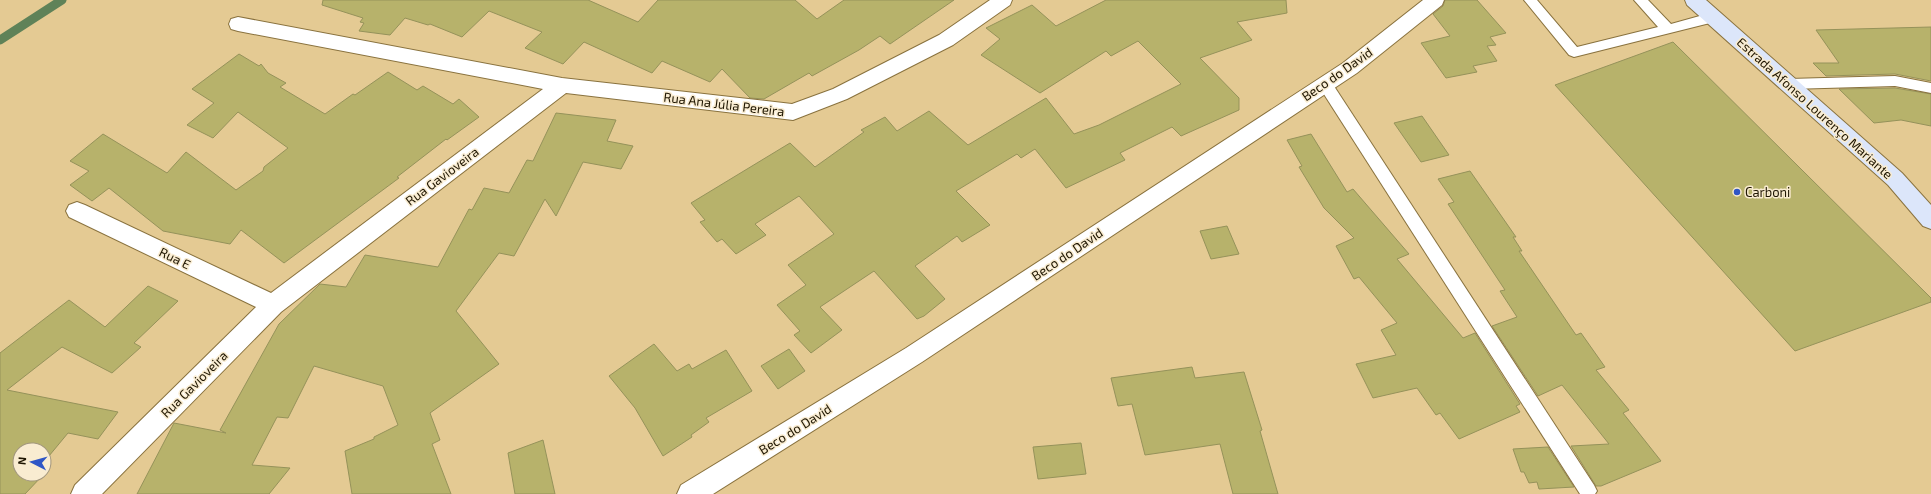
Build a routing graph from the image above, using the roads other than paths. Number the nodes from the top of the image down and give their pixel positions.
1 (1003, 0) edge
2 (1435, 0) edge
3 (1530, 0) edge
4 (1640, 0) edge
5 (1694, 0) edge
6 (1714, 17) junction
7 (238, 24) dead end
8 (1668, 29) junction
9 (1325, 84) junction
10 (1789, 84) junction
11 (562, 85) junction
12 (1931, 88) edge
13 (77, 211) dead end
14 (1931, 220) edge
15 (273, 306) junction
16 (1588, 491) dead end
17 (84, 494) edge
18 (690, 494) edge

1 - 11 street, Rua Ana Júlia Pereira
2 - 9 street, Beco do David
3 - 8 lane
4 - 8 lane
5 - 6 main road, Estrada Afonso Lourenço Mariante
6 - 8 lane
6 - 10 main road, Estrada Afonso Lourenço Mariante
7 - 11 street
9 - 16 lane
9 - 18 street, Beco do David
10 - 12 lane
10 - 14 main road, Estrada Afonso Lourenço Mariante
11 - 15 street, Rua Gavioveira
13 - 15 street, Rua E
15 - 17 street, Rua Gavioveira

